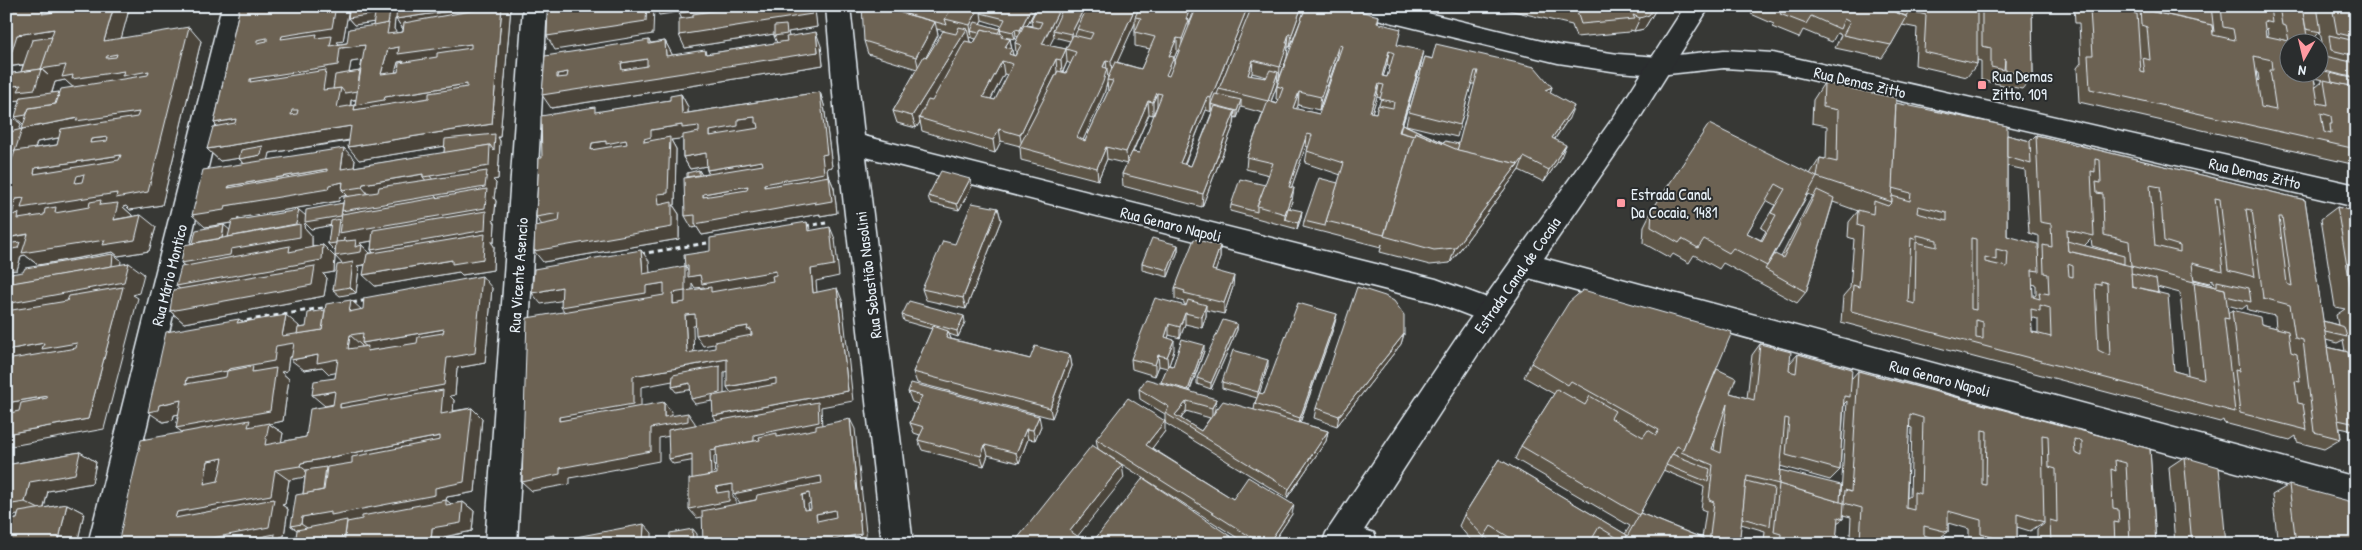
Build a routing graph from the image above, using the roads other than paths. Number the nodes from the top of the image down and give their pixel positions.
1 (234, 6) edge
2 (536, 6) edge
3 (838, 6) edge
4 (1361, 6) edge
5 (1698, 6) edge
6 (1659, 66) junction
7 (850, 143) junction
8 (2356, 196) edge
9 (1525, 265) junction
10 (1491, 312) junction
11 (2356, 491) edge
12 (1347, 541) edge
13 (103, 544) edge
14 (501, 544) edge
15 (898, 544) edge

1 - 13 street, Rua Mário Montico
2 - 14 street, Rua Vicente Asencio
3 - 7 street, Rua Sebastião Nasolini
4 - 6 street, Rua Demas Zitto
5 - 6 street, Estrada Canal de Cocaia
6 - 8 street, Rua Demas Zitto
6 - 9 street, Estrada Canal de Cocaia
7 - 10 street, Rua Genaro Napoli
7 - 15 street, Rua Sebastião Nasolini
9 - 10 street, Estrada Canal de Cocaia
9 - 11 street, Rua Genaro Napoli
10 - 12 street, Estrada Canal de Cocaia

